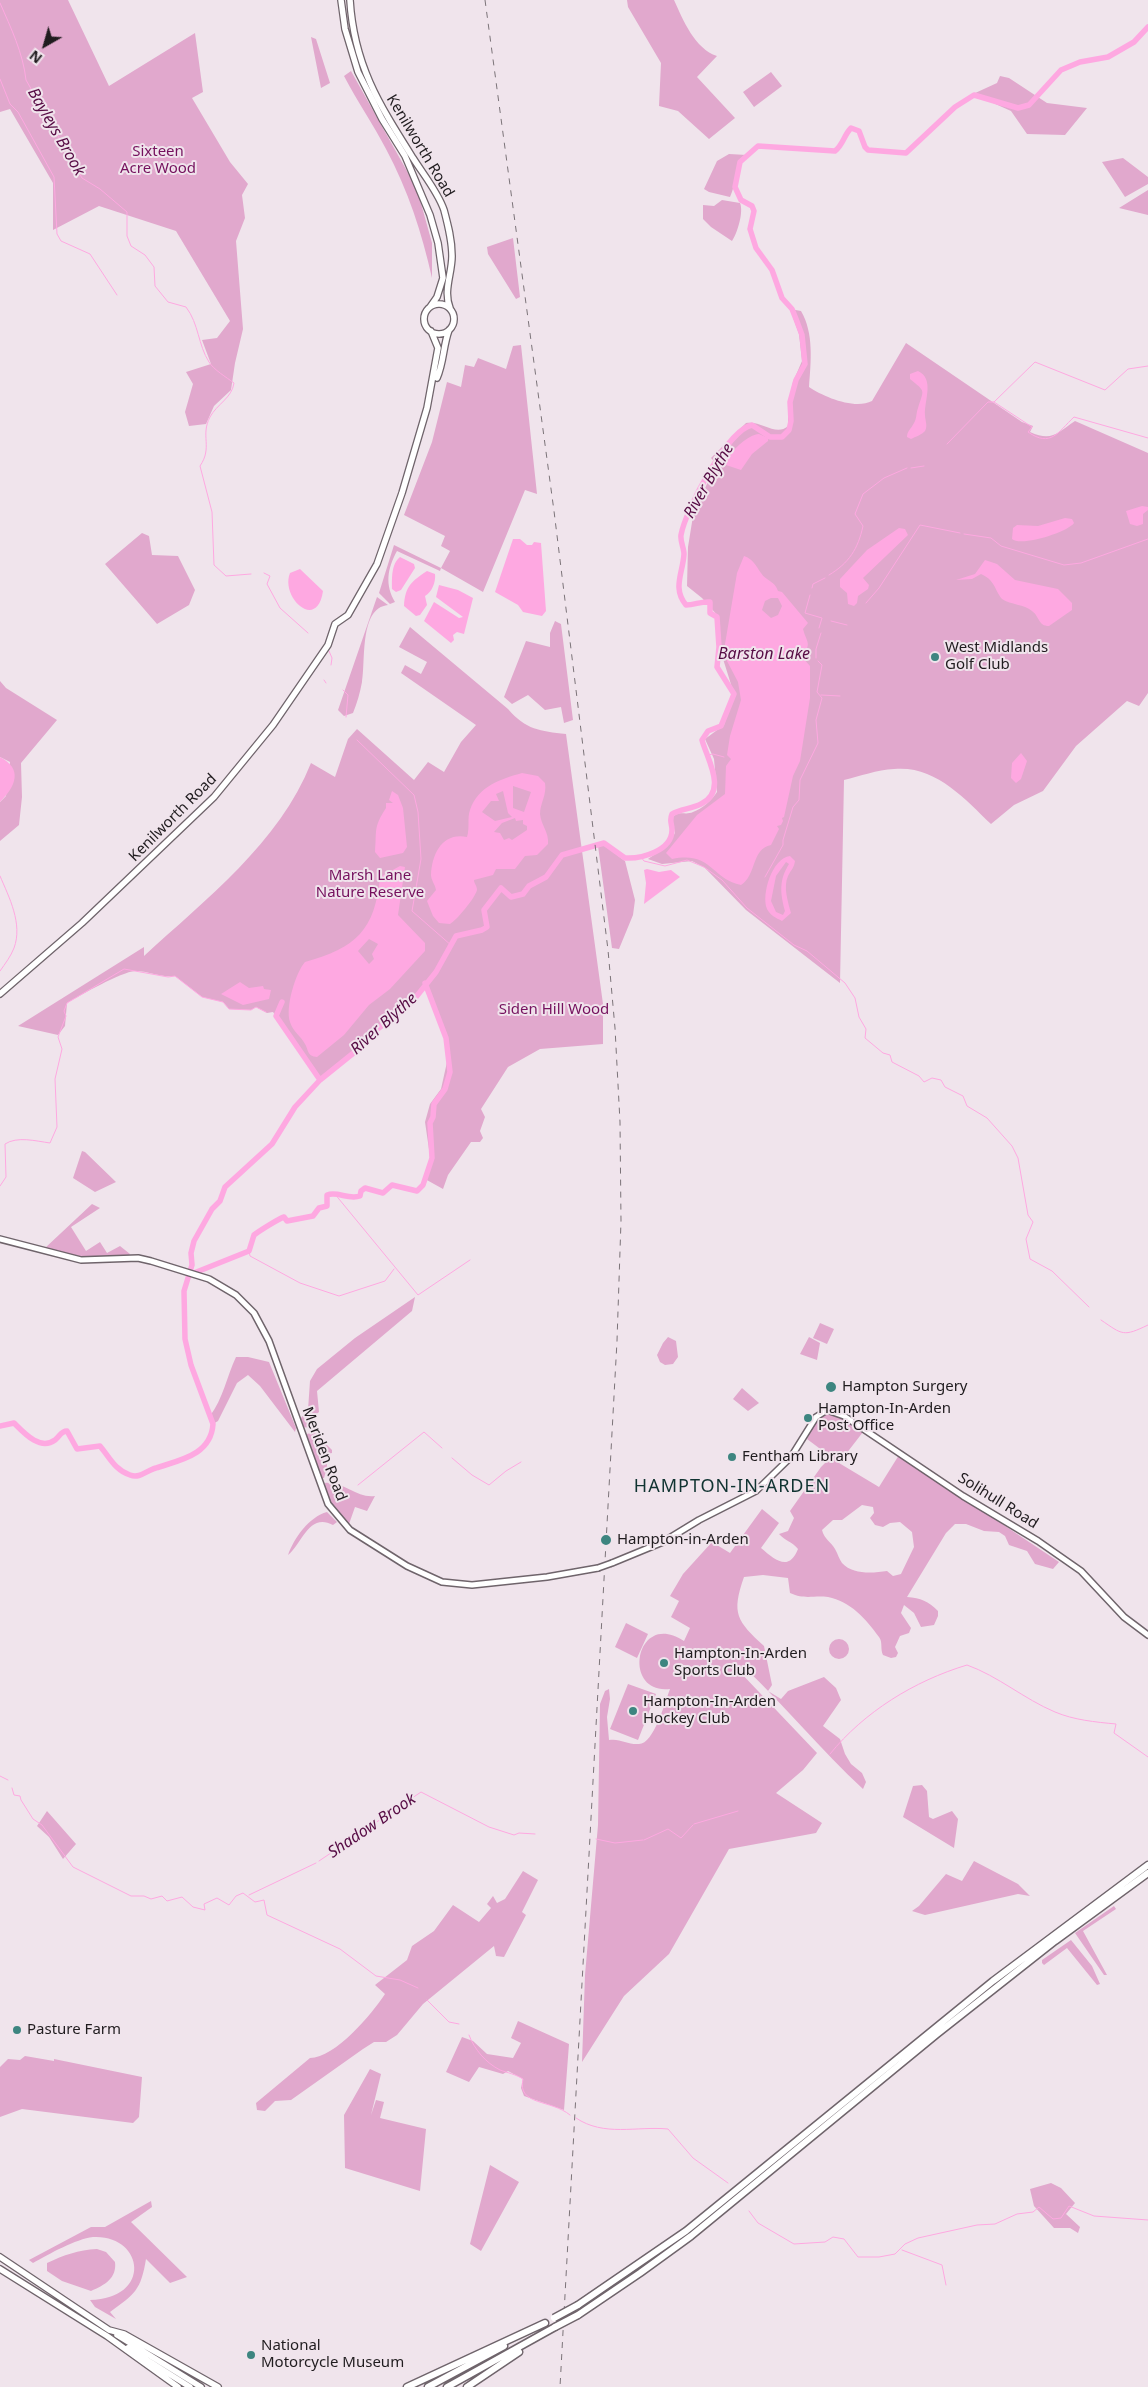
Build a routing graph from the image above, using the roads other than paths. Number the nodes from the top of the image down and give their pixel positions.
1 (342, 0) edge
2 (350, 0) edge
3 (430, 307) junction
4 (450, 308) junction
5 (449, 330) junction
6 (431, 331) junction
7 (432, 387) junction
8 (0, 994) edge
9 (0, 1239) edge
10 (822, 1412) joint
11 (1148, 1635) edge
12 (1148, 1865) edge
13 (1148, 1873) edge
14 (0, 2257) edge
15 (0, 2269) edge
16 (544, 2323) junction
17 (108, 2333) junction
18 (544, 2334) junction
19 (468, 2386) edge
20 (178, 2387) edge
21 (190, 2387) edge
22 (201, 2387) edge
23 (218, 2387) edge
24 (406, 2387) edge
25 (428, 2387) edge
26 (447, 2387) edge

1 - 3 highway, Kenilworth Road
2 - 4 highway, Kenilworth Road
3 - 4 highway
3 - 6 highway
4 - 5 highway
5 - 6 highway
5 - 7 highway
6 - 7 highway
7 - 8 highway, Kenilworth Road
9 - 10 main road, Meriden Road, bridge
10 - 11 main road, Solihull Road
12 - 16 highway, bridge
13 - 18 highway, bridge
14 - 17 highway
15 - 17 highway
16 - 24 highway
16 - 25 highway
17 - 20 highway
17 - 21 highway
17 - 22 highway
17 - 23 highway
18 - 19 highway
18 - 26 highway

